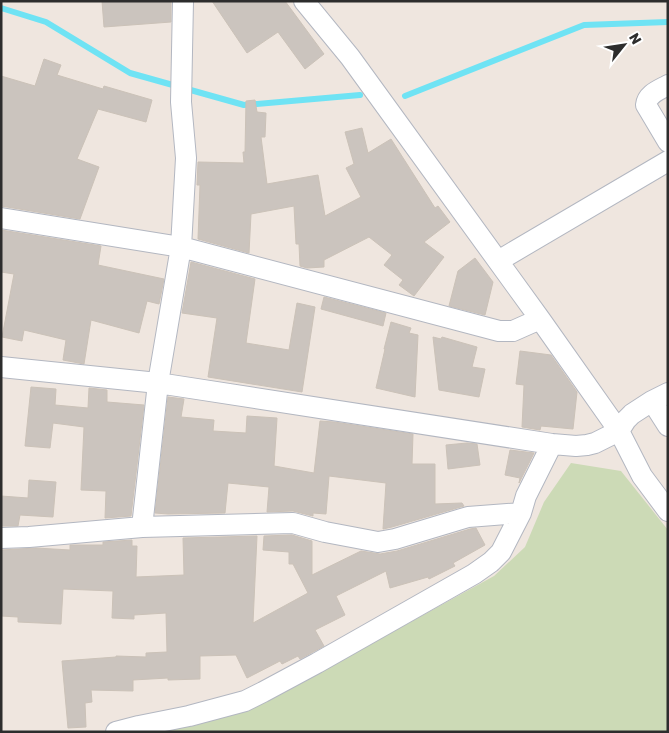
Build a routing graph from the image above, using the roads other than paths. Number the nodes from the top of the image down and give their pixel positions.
1 (183, 1) edge
2 (304, 1) edge
3 (668, 85) edge
4 (668, 142) edge
5 (668, 161) edge
6 (1, 218) edge
7 (181, 247) junction
8 (498, 261) junction
9 (540, 320) junction
10 (1, 367) edge
11 (158, 383) junction
12 (660, 397) edge
13 (668, 426) edge
14 (619, 431) junction
15 (552, 444) junction
16 (668, 511) edge
17 (521, 513) junction
18 (142, 527) junction
19 (1, 538) edge
20 (116, 732) edge

1 - 7 street
2 - 8 street
3 - 4 street
5 - 8 street
6 - 7 street
7 - 9 street
7 - 11 street
8 - 9 street
9 - 14 street
10 - 11 street
11 - 15 street
11 - 18 street
12 - 13 street
12 - 14 street
14 - 15 street
14 - 16 street
15 - 17 street
17 - 18 street
17 - 20 street
18 - 19 street

